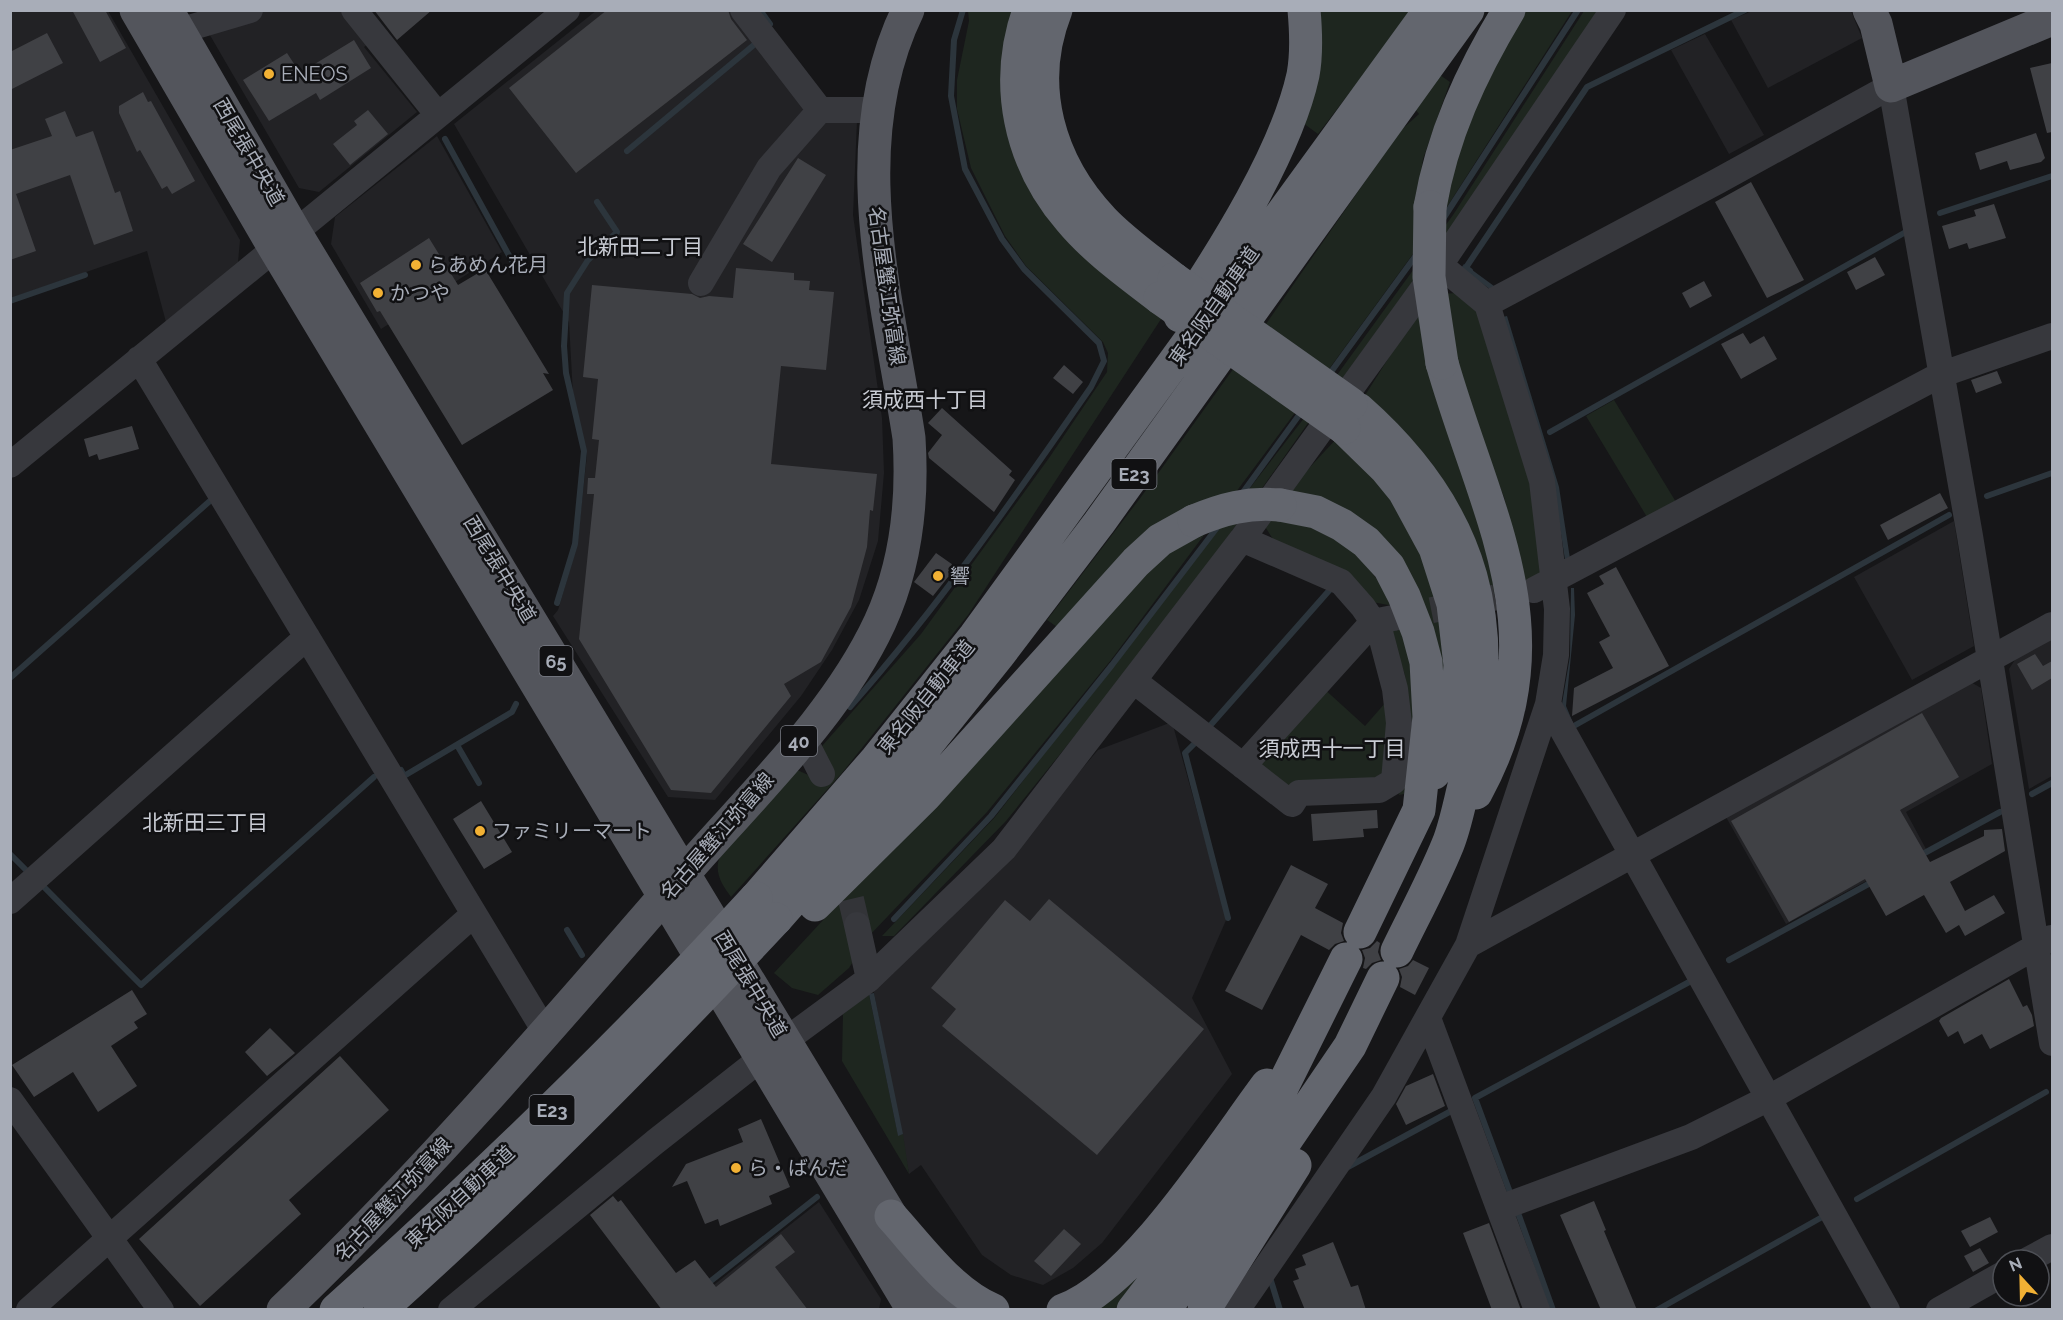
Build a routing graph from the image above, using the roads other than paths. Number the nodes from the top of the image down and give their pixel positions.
1 (136, 10) edge
2 (250, 10) edge
3 (354, 10) edge
4 (567, 10) edge
5 (743, 10) edge
6 (908, 10) edge
7 (1029, 10) edge
8 (1056, 10) edge
9 (1304, 10) edge
10 (1430, 10) edge
11 (1468, 10) edge
12 (1509, 10) edge
13 (1613, 10) edge
14 (1869, 10) edge
15 (2052, 19) edge
16 (173, 21) edge
17 (1891, 86) junction
18 (820, 110) junction
19 (876, 110) junction
20 (438, 115) junction
21 (285, 241) junction
22 (1440, 265) junction
23 (701, 283) dead end
24 (1167, 288) junction
25 (1487, 304) junction
26 (2052, 336) edge
27 (139, 359) junction
28 (1940, 375) junction
29 (1351, 419) junction
30 (43, 437) junction
31 (10, 446) edge
32 (10, 465) edge
33 (1242, 539) junction
34 (1544, 586) junction
35 (1383, 620) junction
36 (2052, 625) edge
37 (975, 636) junction
38 (307, 637) junction
39 (1989, 660) junction
40 (1134, 681) junction
41 (1548, 704) junction
42 (803, 737) junction
43 (1243, 766) junction
44 (822, 774) dead end
45 (1419, 810) junction
46 (1449, 842) junction
47 (1640, 851) junction
48 (675, 884) junction
49 (10, 901) edge
50 (474, 914) junction
51 (774, 916) junction
52 (857, 925) tunnel mouth
53 (2045, 941) edge
54 (1468, 945) junction
55 (869, 979) junction
56 (1428, 1018) junction
57 (1311, 1025) junction
58 (546, 1033) junction
59 (2052, 1043) edge
60 (1350, 1046) junction
61 (774, 1049) junction
62 (1776, 1094) junction
63 (10, 1100) edge
64 (1500, 1208) junction
65 (891, 1216) junction
66 (111, 1236) junction
67 (348, 1248) junction
68 (1991, 1281) edge
69 (906, 1307) edge
70 (1070, 1308) edge
71 (29, 1310) edge
72 (161, 1310) edge
73 (283, 1310) edge
74 (336, 1310) edge
75 (380, 1310) edge
76 (397, 1310) edge
77 (451, 1310) edge
78 (948, 1310) edge
79 (993, 1310) edge
80 (1133, 1310) edge
81 (1164, 1310) edge
82 (1204, 1310) edge
83 (1237, 1310) edge
84 (1537, 1310) edge
85 (1887, 1310) edge
86 (1907, 1310) edge
87 (1939, 1310) edge

1 - 21 main road, 西尾張中央道 / 65
2 - 16 street
3 - 20 street
4 - 20 street
5 - 18 street
6 - 19 main road, 名古屋蟹江弥富線 / 40
7 - 24 highway
8 - 24 highway
9 - 37 highway
10 - 37 highway, 東名阪自動車道 / E23
11 - 51 highway, 東名阪自動車道 / E23
12 - 46 highway, bridge
13 - 22 street
14 - 17 main road
15 - 17 main road
16 - 21 main road, 西尾張中央道 / 65
17 - 25 street
17 - 28 street
18 - 19 street
18 - 23 street
19 - 42 main road, 名古屋蟹江弥富線 / 40
20 - 21 street
21 - 27 street
21 - 48 main road, 西尾張中央道 / 65
22 - 25 street
22 - 33 street
24 - 29 highway, bridge
25 - 34 street
26 - 28 street
27 - 30 street
27 - 38 street
28 - 34 street
28 - 39 street
29 - 45 highway
29 - 46 highway
30 - 31 street
30 - 32 street
33 - 35 street
33 - 40 street
34 - 41 street
35 - 43 street
35 - 43 street
36 - 39 street
37 - 51 highway, 東名阪自動車道 / E23
38 - 49 street
38 - 50 street
39 - 47 street
39 - 53 street
40 - 43 street
40 - 55 street
41 - 47 street
41 - 54 street
42 - 44 street
42 - 48 main road, 名古屋蟹江弥富線 / 40
45 - 51 highway, bridge
45 - 57 highway
46 - 60 highway
47 - 54 street
47 - 62 street
48 - 58 main road, 名古屋蟹江弥富線 / 40
48 - 61 main road, 西尾張中央道 / 65
50 - 58 street
50 - 66 street
51 - 74 highway, 東名阪自動車道 / E23, bridge
51 - 75 highway, 東名阪自動車道 / E23, bridge
52 - 55 street
53 - 59 street
53 - 62 street
54 - 56 street
55 - 61 street
56 - 64 street
56 - 83 street
57 - 70 highway
57 - 80 highway
58 - 67 main road, 名古屋蟹江弥富線 / 40
60 - 81 highway
60 - 82 highway
61 - 65 main road, 西尾張中央道 / 65
61 - 69 main road, 西尾張中央道 / 65
61 - 77 street
62 - 64 street
62 - 85 street
62 - 86 street
63 - 66 street
64 - 84 street
65 - 78 main road, 西尾張中央道 / 65
65 - 79 highway
66 - 71 street
66 - 72 street
67 - 73 main road, 名古屋蟹江弥富線 / 40
67 - 76 street
68 - 87 street

